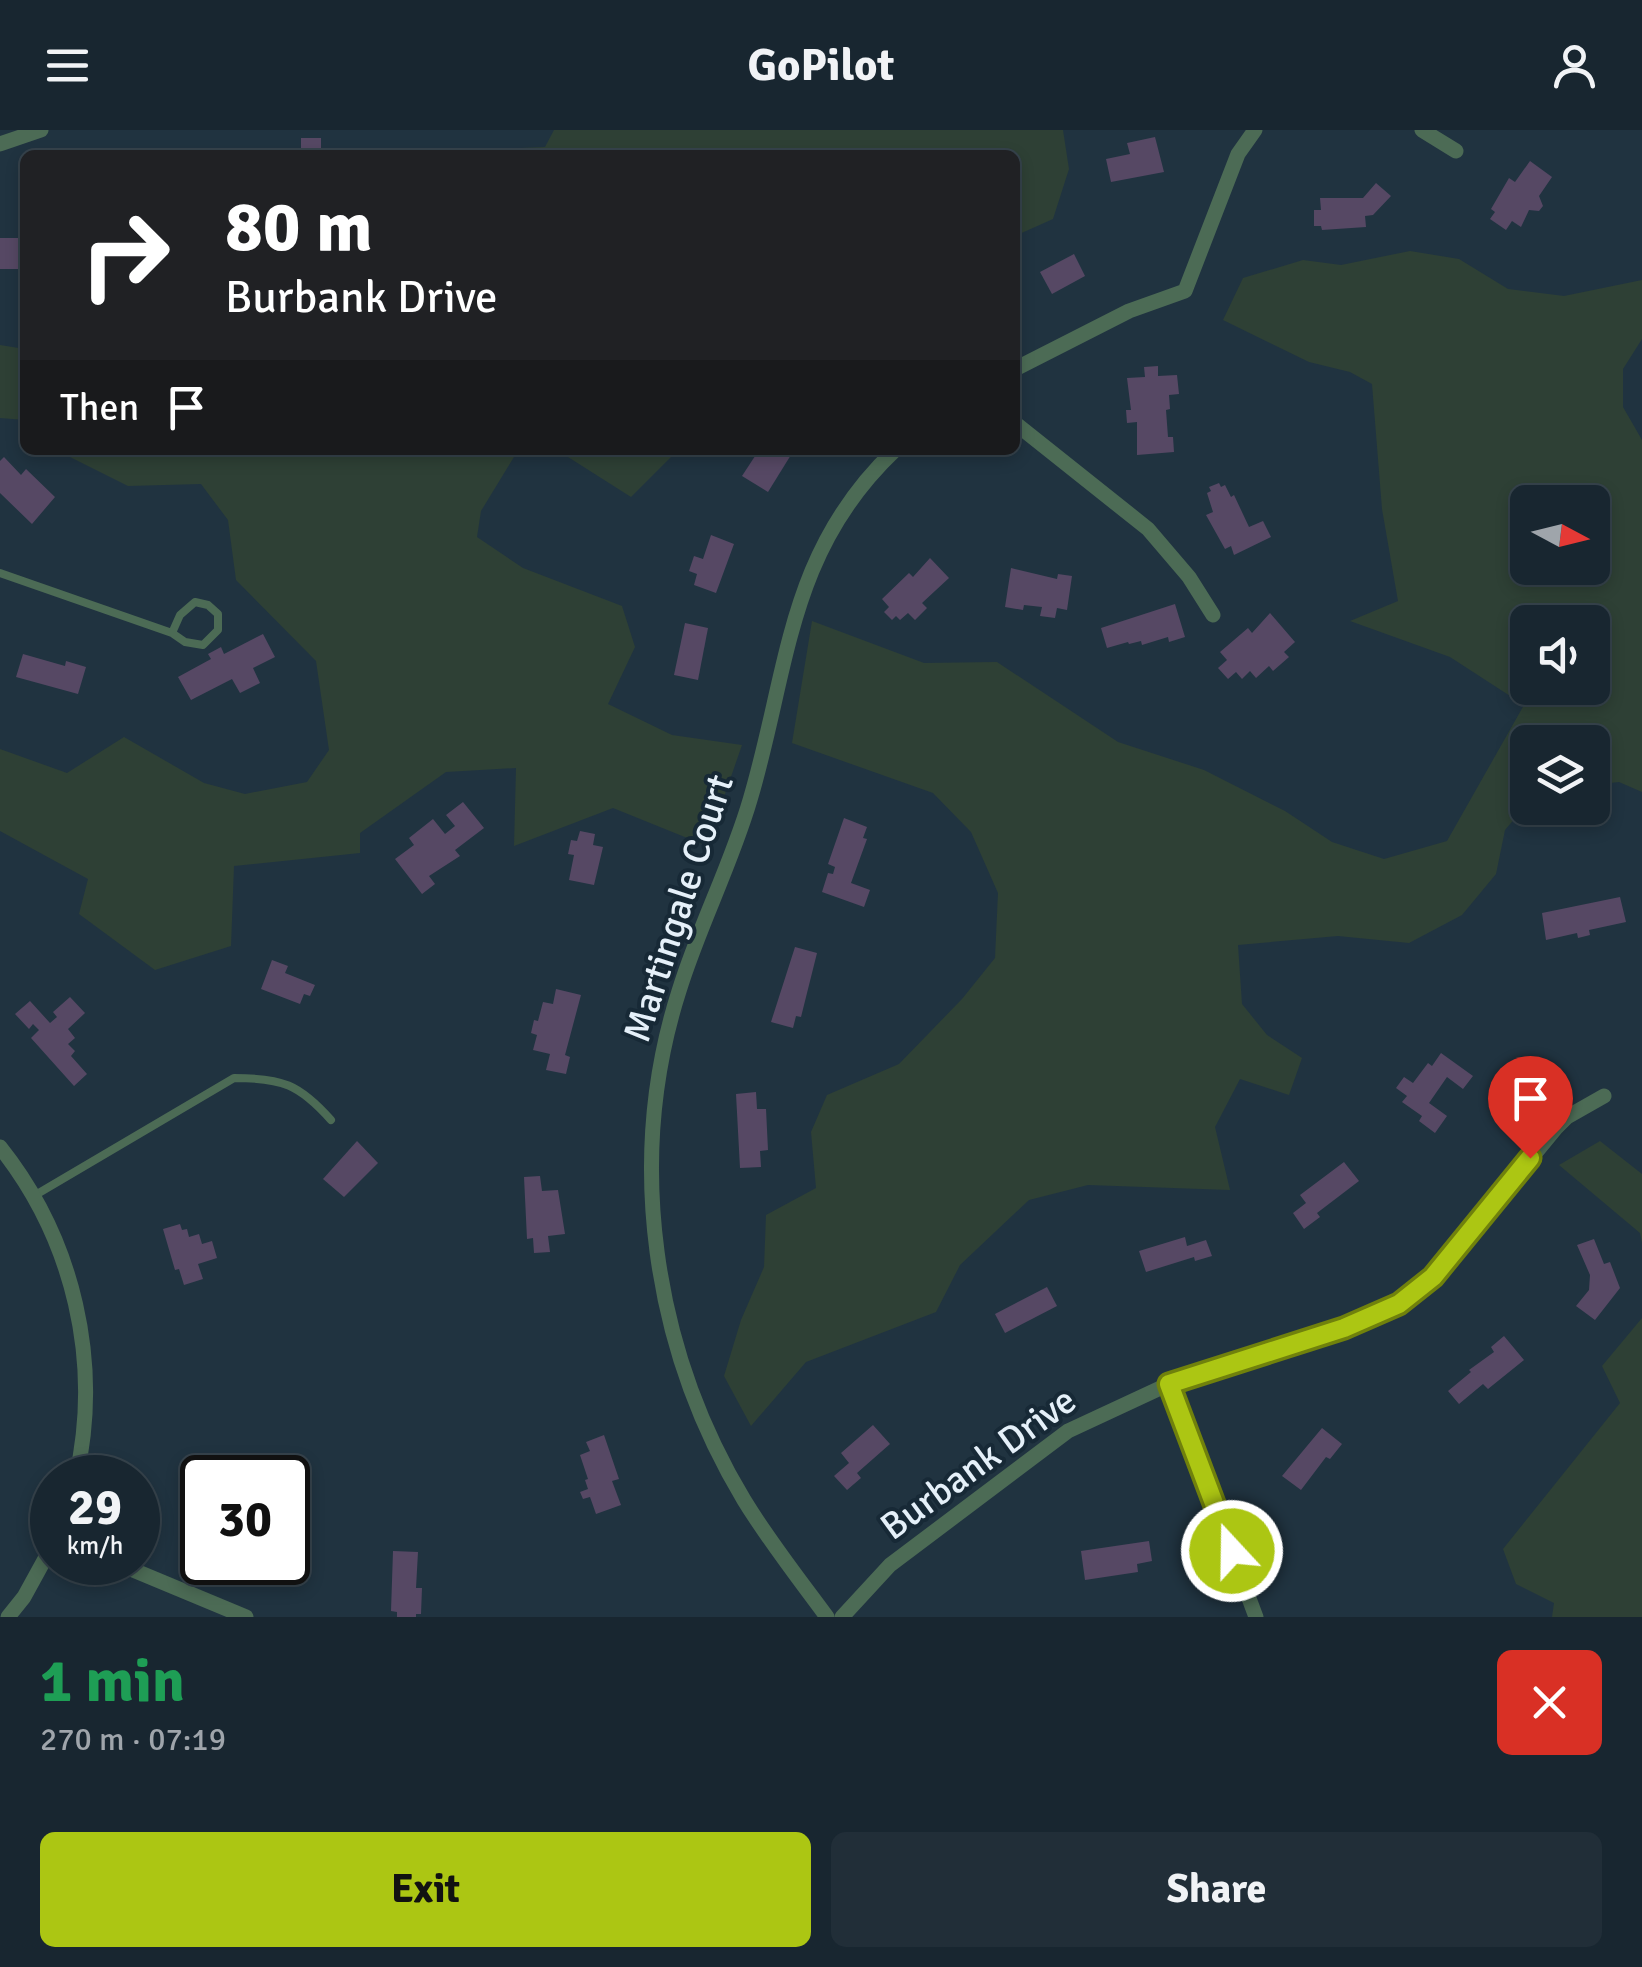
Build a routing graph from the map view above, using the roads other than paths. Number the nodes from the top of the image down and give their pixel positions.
1 (41, 130) edge
2 (1255, 130) edge
3 (1422, 130) edge
4 (0, 144) edge
5 (1456, 151) dead end
6 (1020, 366) edge
7 (1020, 427) edge
8 (889, 455) edge
9 (0, 573) edge
10 (1213, 615) dead end
11 (172, 633) junction
12 (1604, 1096) dead end
13 (331, 1120) dead end
14 (0, 1147) edge
15 (32, 1198) junction
16 (1169, 1384) junction
17 (81, 1455) edge
18 (160, 1581) edge
19 (31, 1585) edge
20 (8, 1617) edge
21 (246, 1617) edge
22 (827, 1617) edge
23 (842, 1617) edge
24 (1256, 1617) edge

1 - 4 street
2 - 6 street
3 - 5 street
7 - 10 street
8 - 22 street, Martingale Court
9 - 11 lane
11 - 11 lane
12 - 16 street, Burbank Drive
13 - 15 lane
14 - 15 street
15 - 17 street
16 - 23 street, Burbank Drive
16 - 24 street
18 - 21 street
19 - 20 street

